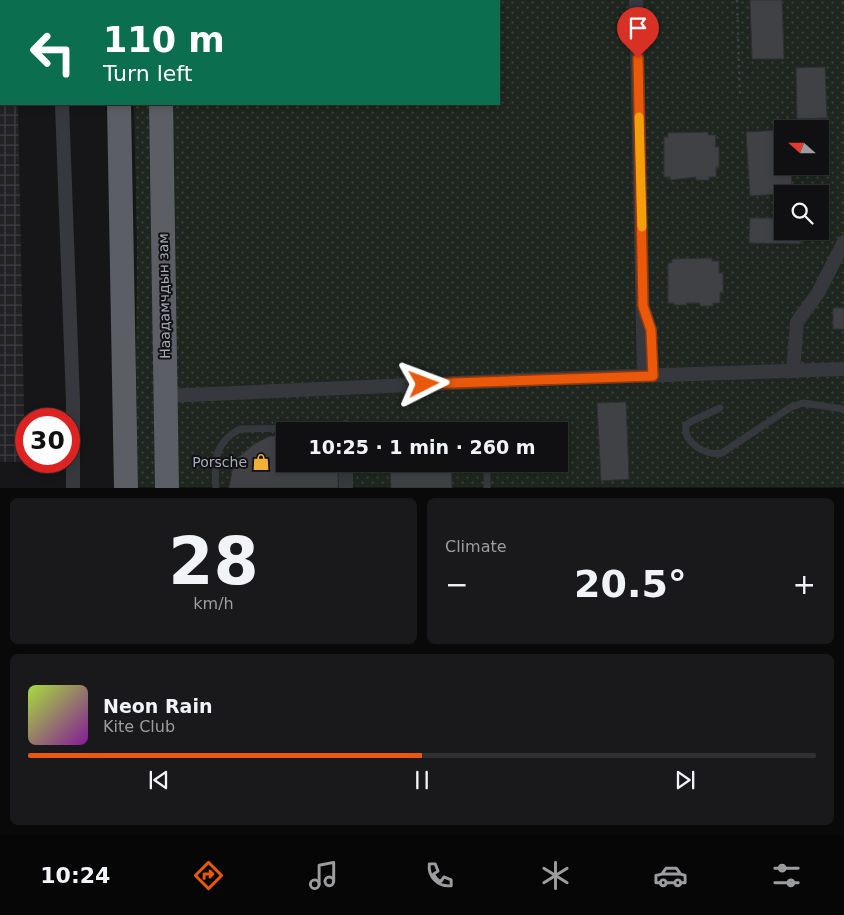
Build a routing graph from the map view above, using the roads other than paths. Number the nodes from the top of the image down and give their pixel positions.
1 (636, 0) edge
2 (62, 105) edge
3 (119, 105) edge
4 (160, 105) edge
5 (844, 242) edge
6 (844, 369) edge
7 (793, 371) junction
8 (649, 376) junction
9 (165, 396) junction
10 (720, 408) dead end
11 (844, 409) edge
12 (276, 429) edge
13 (346, 472) edge
14 (487, 472) edge
15 (73, 488) edge
16 (126, 488) edge
17 (166, 488) edge
18 (216, 488) edge
19 (346, 488) edge
20 (487, 488) edge

1 - 8 street
2 - 15 street
3 - 16 highway
4 - 9 highway, Наадамчдын зам
5 - 7 street
6 - 7 street
7 - 8 street
8 - 9 street
9 - 17 highway, Наадамчдын зам
10 - 11 lane
12 - 18 lane
13 - 19 street
14 - 20 lane

